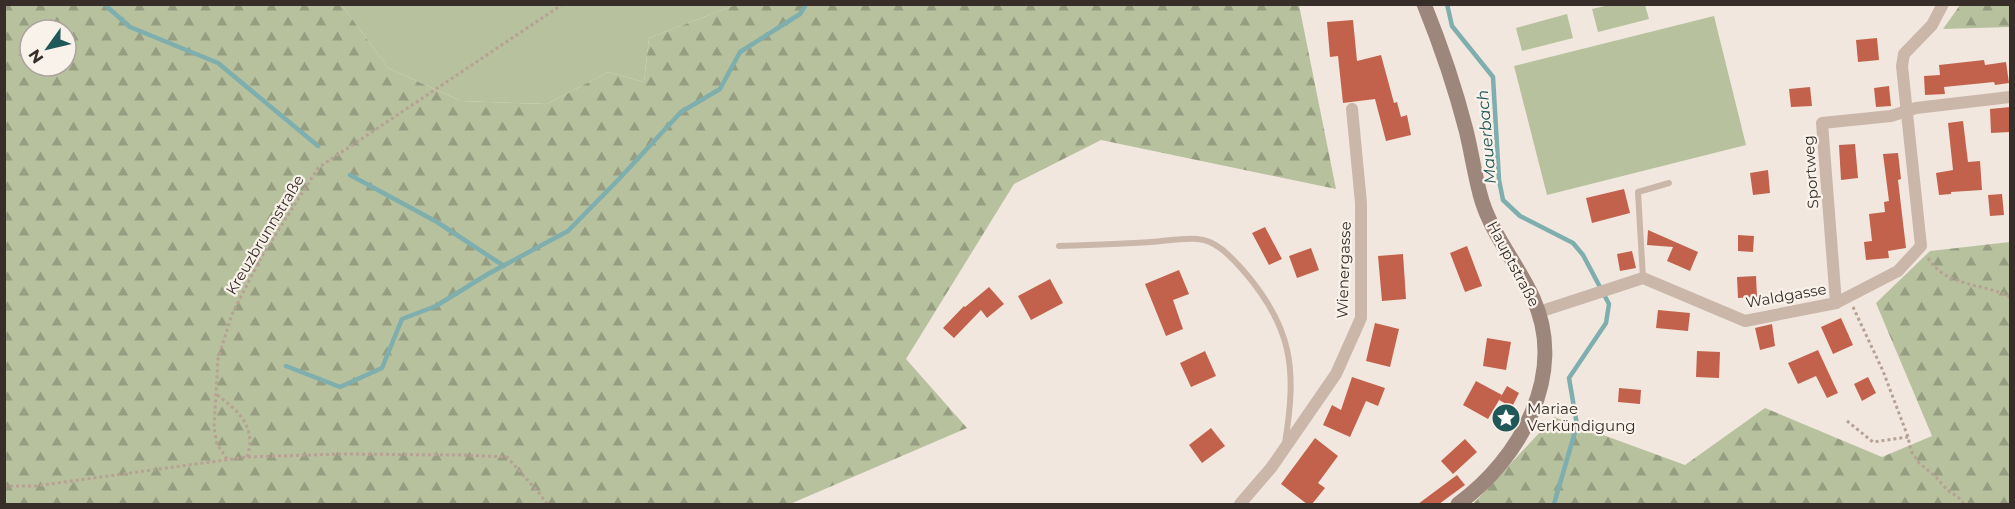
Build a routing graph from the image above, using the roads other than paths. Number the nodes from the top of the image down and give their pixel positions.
1 (1424, 4) edge
2 (1943, 4) edge
3 (2010, 96) edge
4 (1352, 109) dead end
5 (1906, 111) junction
6 (1670, 183) dead end
7 (1059, 246) dead end
8 (1643, 278) junction
9 (1836, 303) junction
10 (1539, 312) junction
11 (1284, 450) junction
12 (1240, 504) edge
13 (1458, 504) edge

1 - 10 main road, Hauptstraße
2 - 5 street
3 - 5 street
4 - 11 street, Wienergasse
5 - 9 street, Waldgasse
5 - 9 street, Sportweg
6 - 8 lane
7 - 11 lane
8 - 9 street, Waldgasse
8 - 10 street
10 - 13 main road, Hauptstraße
11 - 12 street, Wienergasse

